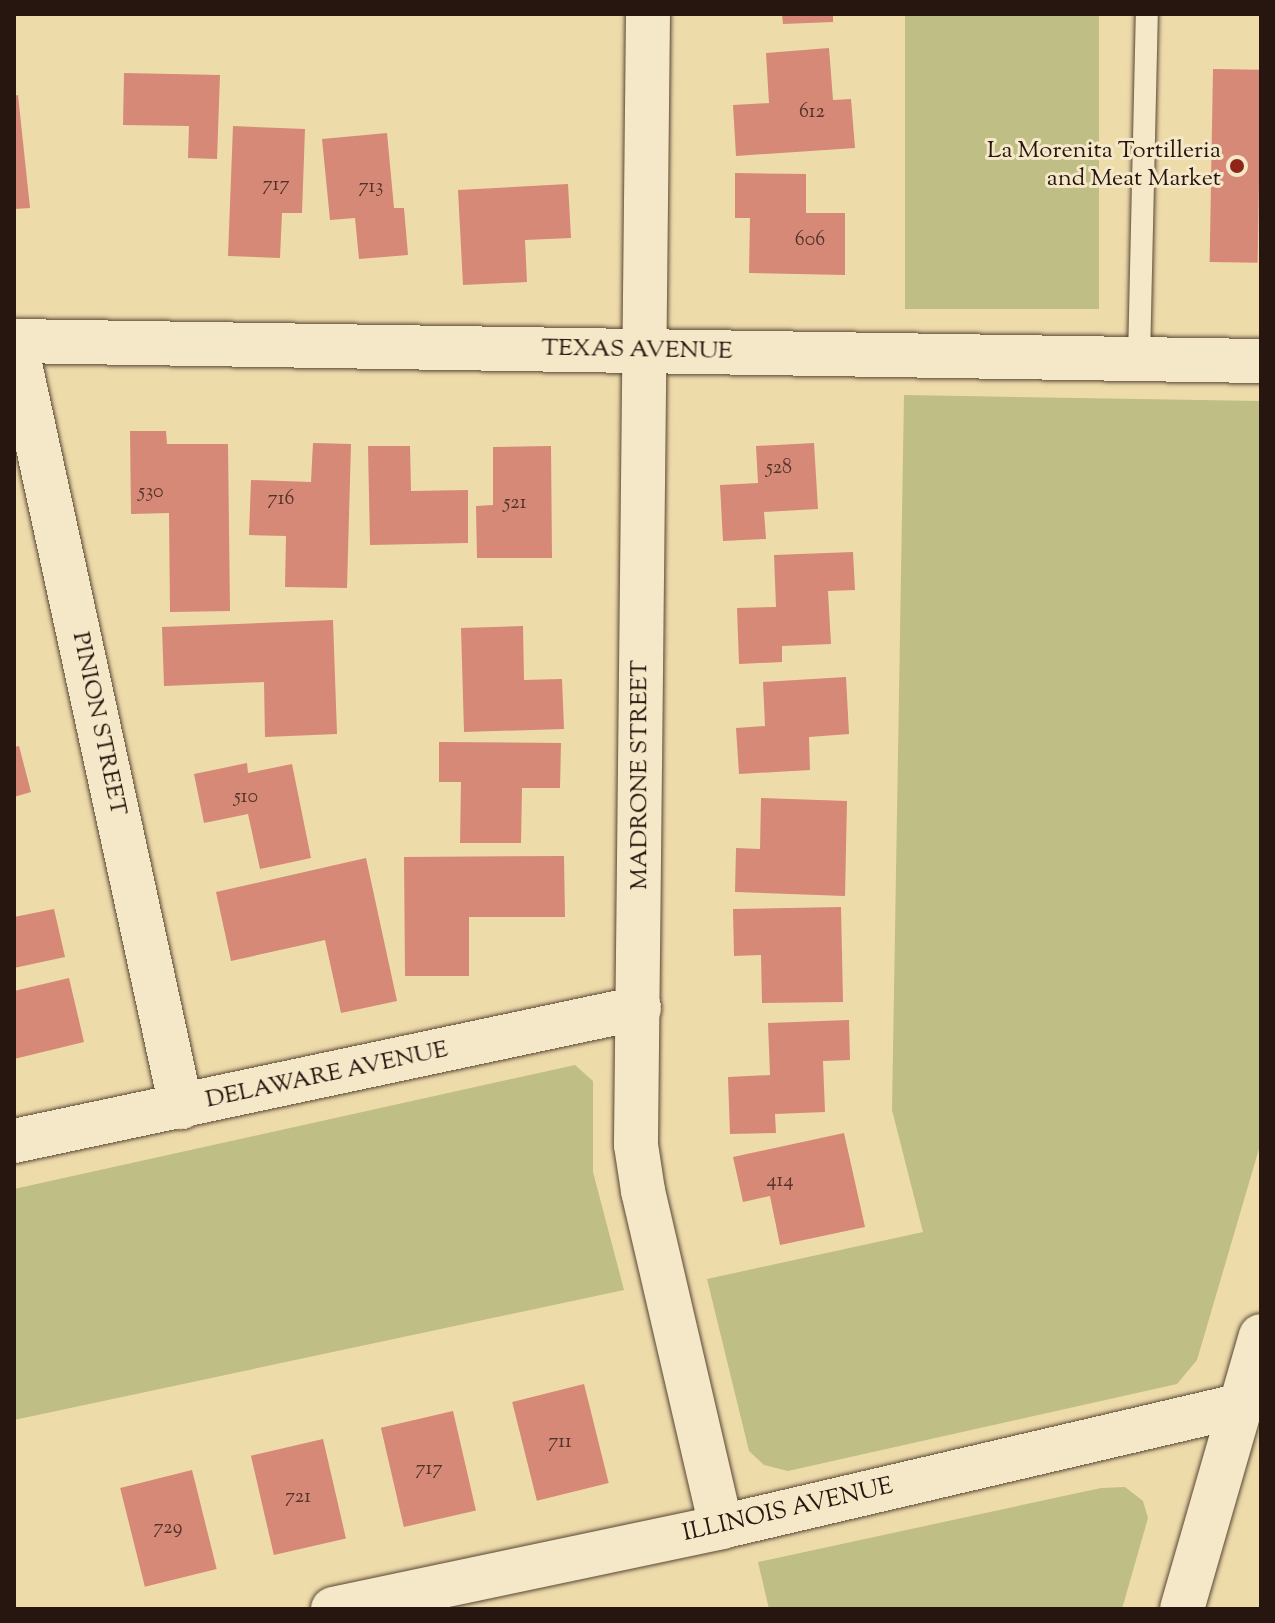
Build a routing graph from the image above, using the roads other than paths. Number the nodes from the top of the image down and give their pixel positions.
1 (648, 14) edge
2 (1147, 14) edge
3 (14, 341) edge
4 (644, 352) junction
5 (1139, 359) junction
6 (1261, 361) edge
7 (639, 1008) junction
8 (181, 1107) junction
9 (14, 1141) edge
10 (1261, 1336) edge
11 (1242, 1405) junction
12 (721, 1527) junction
13 (333, 1609) edge
14 (1182, 1609) edge

1 - 4 street, MADRONE STREET
2 - 5 lane
3 - 4 street, TEXAS AVENUE
3 - 8 street, PINION STREET
4 - 5 street, TEXAS AVENUE
4 - 7 street, MADRONE STREET
5 - 6 street, TEXAS AVENUE
7 - 8 street, DELAWARE AVENUE
7 - 12 street, MADRONE STREET
8 - 9 street, DELAWARE AVENUE
10 - 11 street
11 - 12 street, ILLINOIS AVENUE
11 - 14 street
12 - 13 street, ILLINOIS AVENUE

